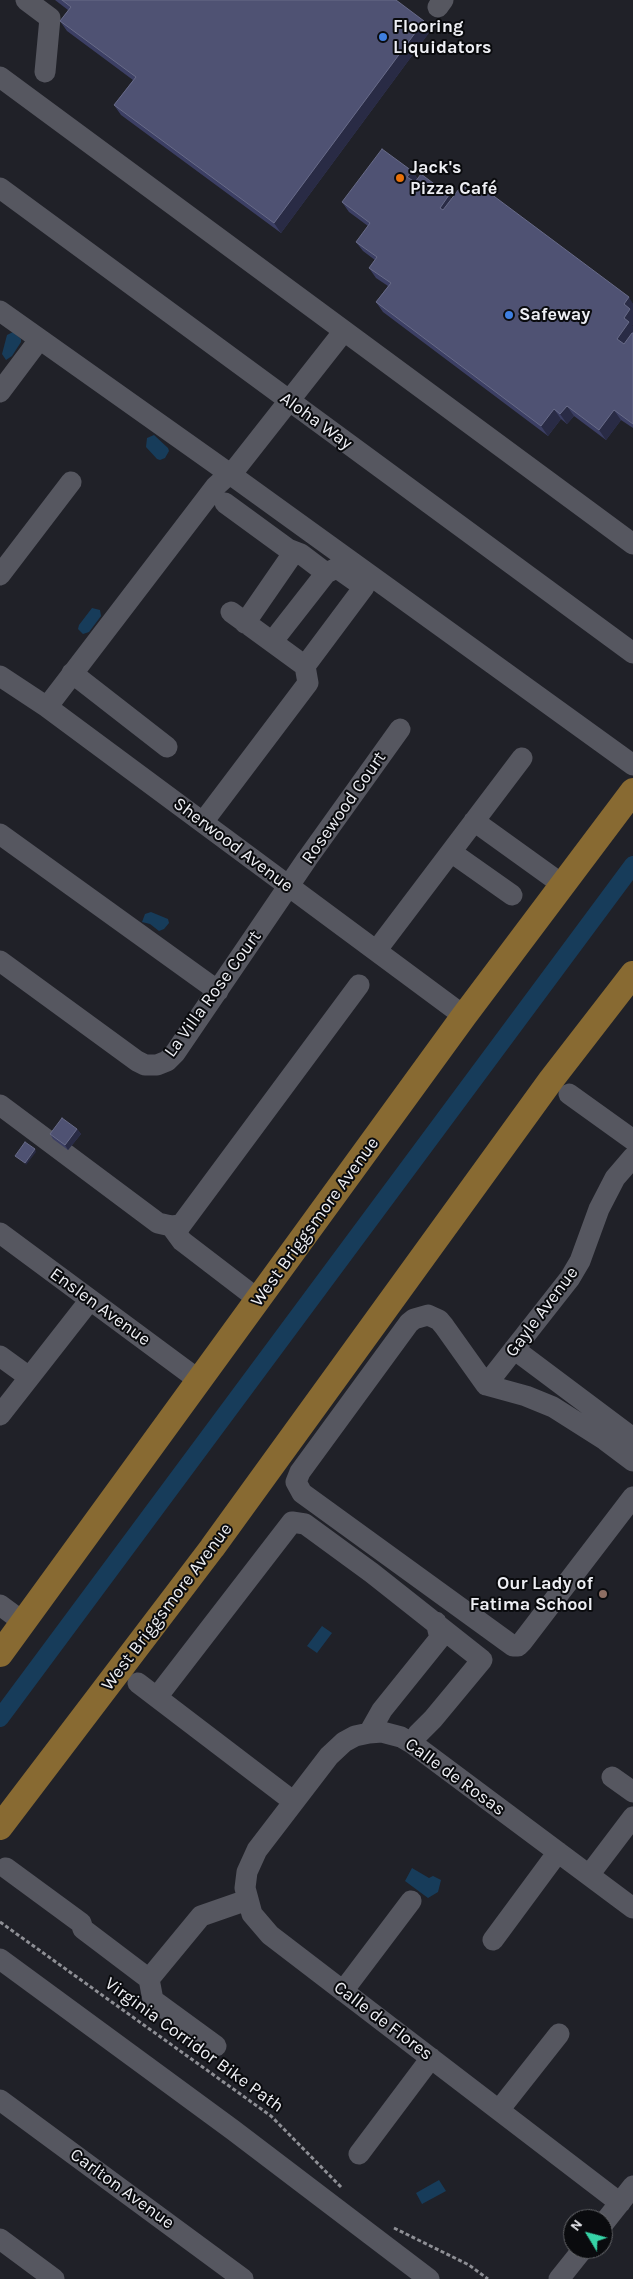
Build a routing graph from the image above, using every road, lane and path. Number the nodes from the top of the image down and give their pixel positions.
1 (26, 0) edge
2 (45, 72) dead end
3 (0, 77) edge
4 (0, 188) edge
5 (0, 311) edge
6 (344, 331) junction
7 (39, 340) junction
8 (0, 392) edge
9 (290, 402) junction
10 (234, 471) junction
11 (71, 482) dead end
12 (225, 503) dead end
13 (633, 544) edge
14 (294, 552) junction
15 (326, 573) junction
16 (0, 575) edge
17 (272, 642) junction
18 (633, 653) edge
19 (304, 666) junction
20 (72, 673) junction
21 (0, 676) edge
22 (47, 707) junction
23 (400, 729) dead end
24 (167, 747) dead end
25 (522, 758) dead end
26 (633, 765) edge
27 (633, 791) edge
28 (474, 821) junction
29 (203, 822) junction
30 (0, 834) edge
31 (451, 852) junction
32 (563, 885) junction
33 (290, 887) junction
34 (512, 895) dead end
35 (376, 951) junction
36 (0, 961) edge
37 (633, 974) edge
38 (359, 985) dead end
39 (218, 992) junction
40 (464, 1016) junction
41 (569, 1094) dead end
42 (0, 1105) edge
43 (633, 1140) edge
44 (633, 1157) edge
45 (171, 1226) junction
46 (0, 1233) edge
47 (90, 1300) junction
48 (259, 1300) junction
49 (514, 1349) junction
50 (0, 1356) edge
51 (29, 1377) junction
52 (200, 1381) junction
53 (486, 1385) junction
54 (0, 1415) edge
55 (633, 1438) edge
56 (633, 1461) edge
57 (633, 1497) edge
58 (0, 1605) edge
59 (23, 1622) junction
60 (436, 1622) junction
61 (0, 1654) edge
62 (138, 1683) dead end
63 (157, 1697) junction
64 (369, 1733) junction
65 (414, 1744) junction
66 (612, 1777) dead end
67 (633, 1792) edge
68 (294, 1802) junction
69 (633, 1817) edge
70 (0, 1827) edge
71 (558, 1852) junction
72 (6, 1868) dead end
73 (589, 1875) junction
74 (247, 1900) junction
75 (411, 1901) dead end
76 (633, 1908) edge
77 (0, 1922) edge
78 (493, 1940) dead end
79 (0, 1960) edge
80 (149, 1978) junction
81 (343, 1991) junction
82 (559, 2034) dead end
83 (216, 2046) dead end
84 (431, 2058) junction
85 (0, 2100) edge
86 (499, 2110) junction
87 (359, 2154) dead end
88 (633, 2186) edge
89 (347, 2193) dead end
90 (620, 2203) junction
91 (613, 2212) edge
92 (393, 2227) dead end
93 (0, 2239) edge
94 (575, 2259) edge
95 (54, 2279) edge
96 (243, 2279) edge
97 (429, 2279) edge
98 (488, 2279) edge
99 (560, 2279) edge

1 - 2 street
3 - 6 street
4 - 9 street, Aloha Way
5 - 7 street
6 - 9 street
6 - 13 street
7 - 8 street
7 - 10 street
9 - 10 street
9 - 18 street, Aloha Way
10 - 20 street
10 - 26 street
11 - 16 street
12 - 14 street
14 - 15 street
14 - 17 street
15 - 17 street
15 - 19 street
17 - 19 street
19 - 29 street
20 - 22 street
20 - 24 street
21 - 22 street, Sherwood Avenue
22 - 29 street, Sherwood Avenue
23 - 33 street, Rosewood Court
25 - 28 street
27 - 32 main road, West Briggsmore Avenue
28 - 31 street
28 - 32 street
29 - 33 street, Sherwood Avenue
30 - 39 street
31 - 34 street
31 - 35 street
32 - 40 main road, West Briggsmore Avenue
33 - 35 street, Sherwood Avenue
33 - 39 street, La Villa Rose Court
35 - 40 street, Sherwood Avenue
36 - 39 street, La Villa Rose Court
37 - 70 main road, West Briggsmore Avenue
38 - 45 street
40 - 48 main road, West Briggsmore Avenue
41 - 43 street
42 - 45 street
44 - 49 street, Gayle Avenue
45 - 48 street
46 - 47 street, Enslen Avenue
47 - 51 street
47 - 52 street, Enslen Avenue
48 - 52 main road, West Briggsmore Avenue
49 - 53 street, Gayle Avenue
49 - 55 street
50 - 51 street
51 - 54 street
52 - 59 main road, West Briggsmore Avenue
53 - 56 street
53 - 57 street
58 - 59 street
59 - 61 main road, West Briggsmore Avenue
60 - 63 street
60 - 64 street
60 - 65 street
62 - 63 street
63 - 68 street
64 - 65 street, Calle de Rosas
64 - 68 street, Calle de Rosas
65 - 71 street, Calle de Rosas
66 - 67 street
68 - 74 street, Calle de Flores
69 - 73 street
71 - 73 street, Calle de Rosas
71 - 78 street
72 - 80 street
73 - 76 street, Calle de Rosas
74 - 80 street
74 - 81 street, Calle de Flores
75 - 81 street
77 - 89 path, Virginia Corridor Bike Path
79 - 97 street
80 - 83 street
81 - 84 street, Calle de Flores
82 - 86 street
84 - 86 street, Calle de Flores
84 - 87 street
85 - 96 street, Carlton Avenue
86 - 90 street, Calle de Flores
88 - 90 street
90 - 91 street
92 - 98 path
93 - 95 street
94 - 99 street

